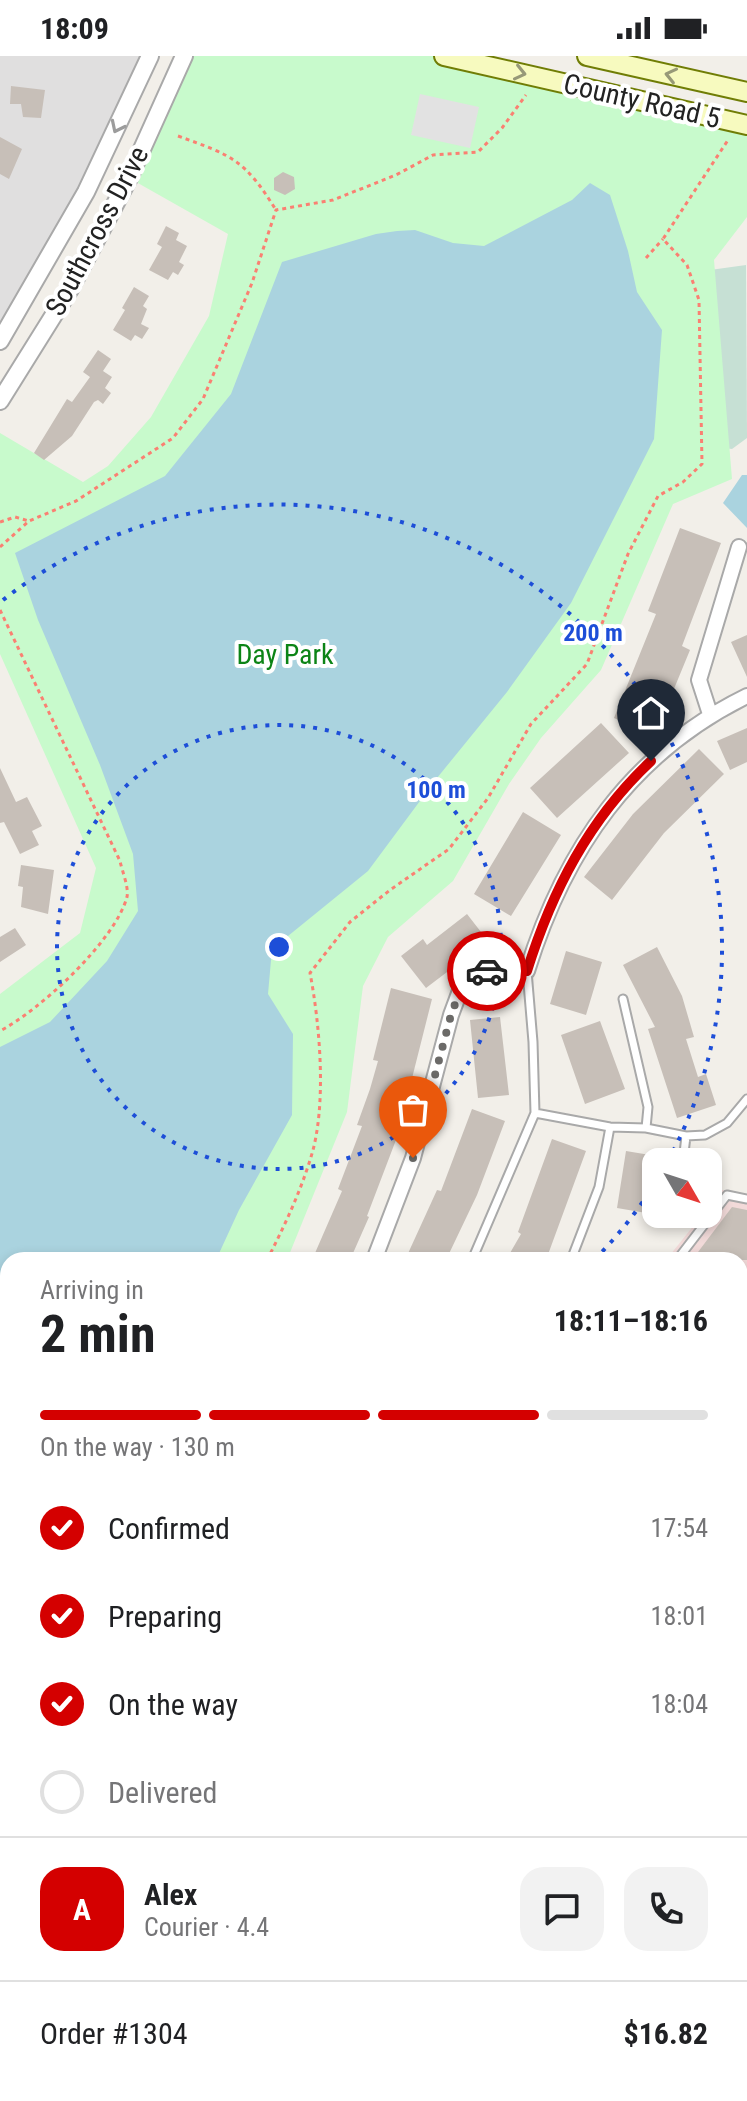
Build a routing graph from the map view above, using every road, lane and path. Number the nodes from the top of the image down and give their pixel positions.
1 (150, 56) edge
2 (184, 56) edge
3 (444, 56) edge
4 (587, 56) edge
5 (747, 92) edge
6 (526, 95) dead end
7 (747, 125) edge
8 (178, 136) dead end
9 (728, 140) dead end
10 (276, 210) junction
11 (663, 239) junction
12 (646, 258) dead end
13 (0, 341) edge
14 (0, 401) edge
15 (29, 521) junction
16 (0, 522) edge
17 (0, 547) edge
18 (739, 547) dead end
19 (0, 610) edge
20 (747, 696) edge
21 (710, 714) junction
22 (527, 971) junction
23 (623, 999) dead end
24 (0, 1031) edge
25 (747, 1099) edge
26 (535, 1113) junction
27 (610, 1127) junction
28 (646, 1128) junction
29 (686, 1136) junction
30 (685, 1148) edge
31 (747, 1199) edge
32 (271, 1252) edge
33 (377, 1252) edge
34 (475, 1252) edge
35 (574, 1252) edge
36 (683, 1252) edge

1 -> 13 street, Southcross Drive
2 - 14 street, Southcross Drive
3 -> 7 main road, County Road 5
5 -> 4 main road, County Road 5
6 - 10 path
8 - 10 path
9 - 11 path
10 - 15 path
11 - 12 path
11 - 32 path
15 - 16 path
15 - 17 path
18 - 21 street
19 - 24 path
20 - 21 street
21 - 22 street
22 - 26 lane
22 - 33 street
23 - 28 lane
25 - 29 lane
26 - 27 lane
26 - 34 lane
27 - 28 lane
27 - 35 lane
28 - 29 lane
29 - 30 lane
31 - 36 lane

